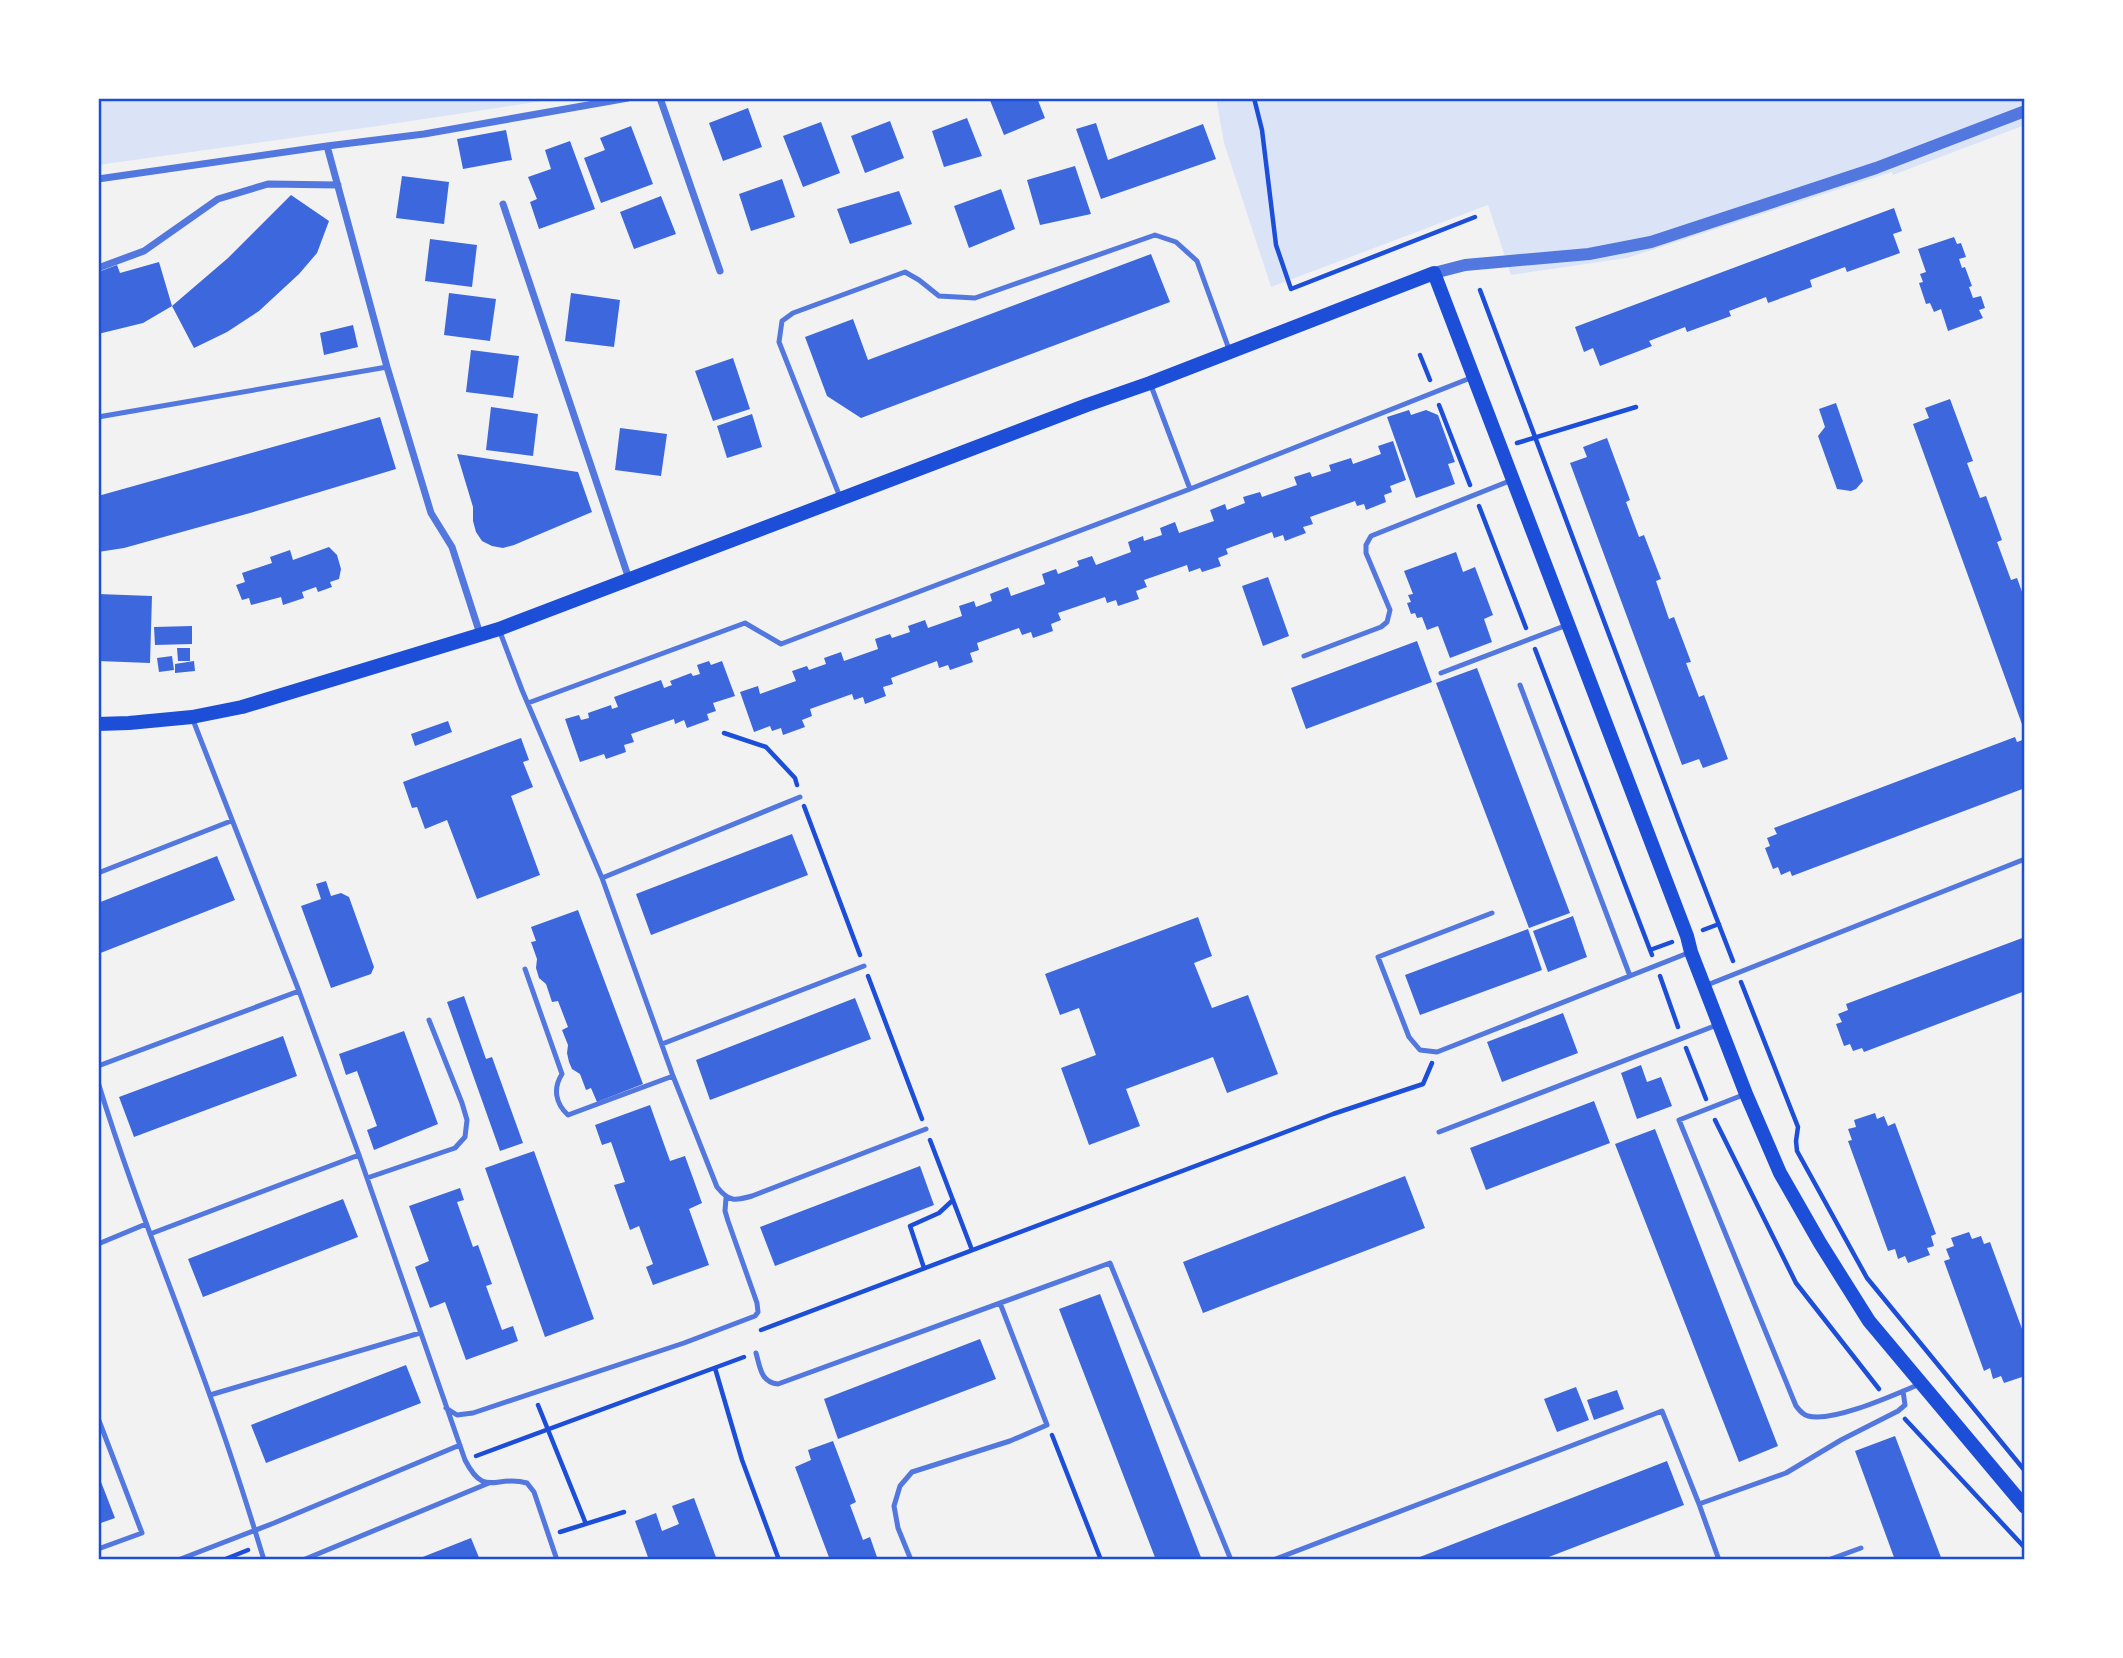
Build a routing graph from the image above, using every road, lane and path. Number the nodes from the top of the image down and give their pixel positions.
1 (628, 98) edge
2 (660, 98) edge
3 (1254, 98) edge
4 (2025, 111) edge
5 (327, 146) junction
6 (98, 180) edge
7 (338, 185) junction
8 (503, 204) dead end
9 (1475, 217) dead end
10 (98, 268) edge
11 (720, 271) dead end
12 (1434, 273) junction
13 (1480, 290) dead end
14 (1230, 353) junction
15 (387, 367) junction
16 (1473, 377) junction
17 (1150, 383) junction
18 (1636, 407) dead end
19 (98, 417) edge
20 (1534, 436) junction
21 (1500, 449) junction
22 (1512, 480) junction
23 (1190, 489) junction
24 (841, 500) junction
25 (629, 579) junction
26 (1567, 625) junction
27 (499, 629) junction
28 (480, 634) junction
29 (1304, 656) dead end
30 (1441, 673) dead end
31 (1520, 685) dead end
32 (528, 703) junction
33 (192, 717) junction
34 (98, 724) edge
35 (724, 733) dead end
36 (800, 797) junction
37 (231, 821) junction
38 (2025, 859) edge
39 (98, 873) edge
40 (602, 877) junction
41 (1492, 912) dead end
42 (1691, 952) junction
43 (864, 967) junction
44 (525, 969) dead end
45 (1738, 973) junction
46 (1630, 976) junction
47 (1704, 986) junction
48 (299, 991) junction
49 (429, 1020) dead end
50 (1719, 1024) junction
51 (662, 1044) junction
52 (1437, 1052) junction
53 (98, 1066) edge
54 (673, 1076) junction
55 (98, 1082) edge
56 (1746, 1094) junction
57 (926, 1129) junction
58 (1439, 1132) dead end
59 (359, 1155) junction
60 (367, 1178) junction
61 (726, 1198) junction
62 (953, 1200) junction
63 (146, 1224) junction
64 (150, 1234) junction
65 (98, 1244) edge
66 (972, 1250) junction
67 (924, 1268) junction
68 (1000, 1303) junction
69 (748, 1319) junction
70 (420, 1334) junction
71 (756, 1353) joint
72 (715, 1368) junction
73 (1920, 1384) junction
74 (1903, 1391) junction
75 (533, 1394) junction
76 (210, 1395) junction
77 (446, 1408) junction
78 (98, 1418) edge
79 (1047, 1425) junction
80 (548, 1429) junction
81 (460, 1446) junction
82 (465, 1460) junction
83 (2025, 1471) edge
84 (489, 1483) junction
85 (1699, 1504) junction
86 (2025, 1507) edge
87 (624, 1512) dead end
88 (586, 1524) junction
89 (255, 1531) junction
90 (549, 1535) junction
91 (1861, 1548) dead end
92 (98, 1549) edge
93 (178, 1560) edge
94 (264, 1560) edge
95 (303, 1560) edge
96 (557, 1560) edge
97 (779, 1560) edge
98 (911, 1560) edge
99 (1101, 1560) edge
100 (1231, 1560) edge
101 (1273, 1560) edge
102 (1719, 1560) edge
103 (1828, 1560) edge

1 - 5 street
2 - 11 street
3 - 9 path
4 - 12 street
5 - 6 street
5 - 7 street
7 - 10 street
7 - 15 street
8 - 25 street
12 - 14 main road
12 - 16 main road
13 - 20 path
14 - 17 main road
14 - 24 lane
15 - 19 lane
15 - 28 street
16 - 21 main road
16 - 23 lane
17 - 23 lane
17 - 24 main road
18 - 20 path
20 - 21 path
20 - 45 path
21 - 22 main road
22 - 26 main road
22 - 29 lane
23 - 32 lane
24 - 25 main road
25 - 27 main road
26 - 30 lane
26 - 42 main road
27 - 28 main road
27 - 32 lane
28 - 33 main road
31 - 46 lane
32 - 40 lane
33 - 34 main road
33 - 37 lane
35 - 36 path
36 - 40 lane
36 - 43 path
37 - 39 lane
37 - 48 lane
38 - 45 lane
40 - 51 lane
41 - 52 lane
42 - 46 lane
42 - 47 main road
43 - 51 lane
43 - 57 path
44 - 54 lane
45 - 47 lane
45 - 83 path
46 - 52 lane
47 - 50 main road
48 - 53 lane
48 - 59 lane
49 - 60 lane
50 - 56 main road
50 - 58 lane
51 - 54 lane
52 - 66 path
54 - 61 lane
55 - 63 lane
56 - 73 main road
56 - 74 lane
57 - 61 lane
57 - 62 path
59 - 60 lane
59 - 64 lane
60 - 70 lane
61 - 69 lane
62 - 66 path
62 - 67 path
63 - 64 lane
63 - 65 lane
64 - 76 lane
66 - 67 path
67 - 69 path
68 - 71 lane
68 - 79 lane
68 - 100 lane
69 - 75 lane
70 - 76 lane
70 - 77 lane
71 - 72 path
72 - 80 path
72 - 97 path
73 - 74 lane
73 - 86 main road
74 - 85 lane
75 - 77 lane
75 - 80 path
76 - 89 lane
77 - 81 lane
78 - 92 lane
79 - 98 lane
79 - 99 path
80 - 82 path
80 - 88 path
81 - 82 lane
81 - 89 lane
82 - 84 lane
84 - 90 lane
84 - 95 lane
85 - 101 lane
85 - 102 lane
87 - 88 path
88 - 90 path
89 - 93 lane
89 - 94 lane
90 - 96 lane
91 - 103 lane

